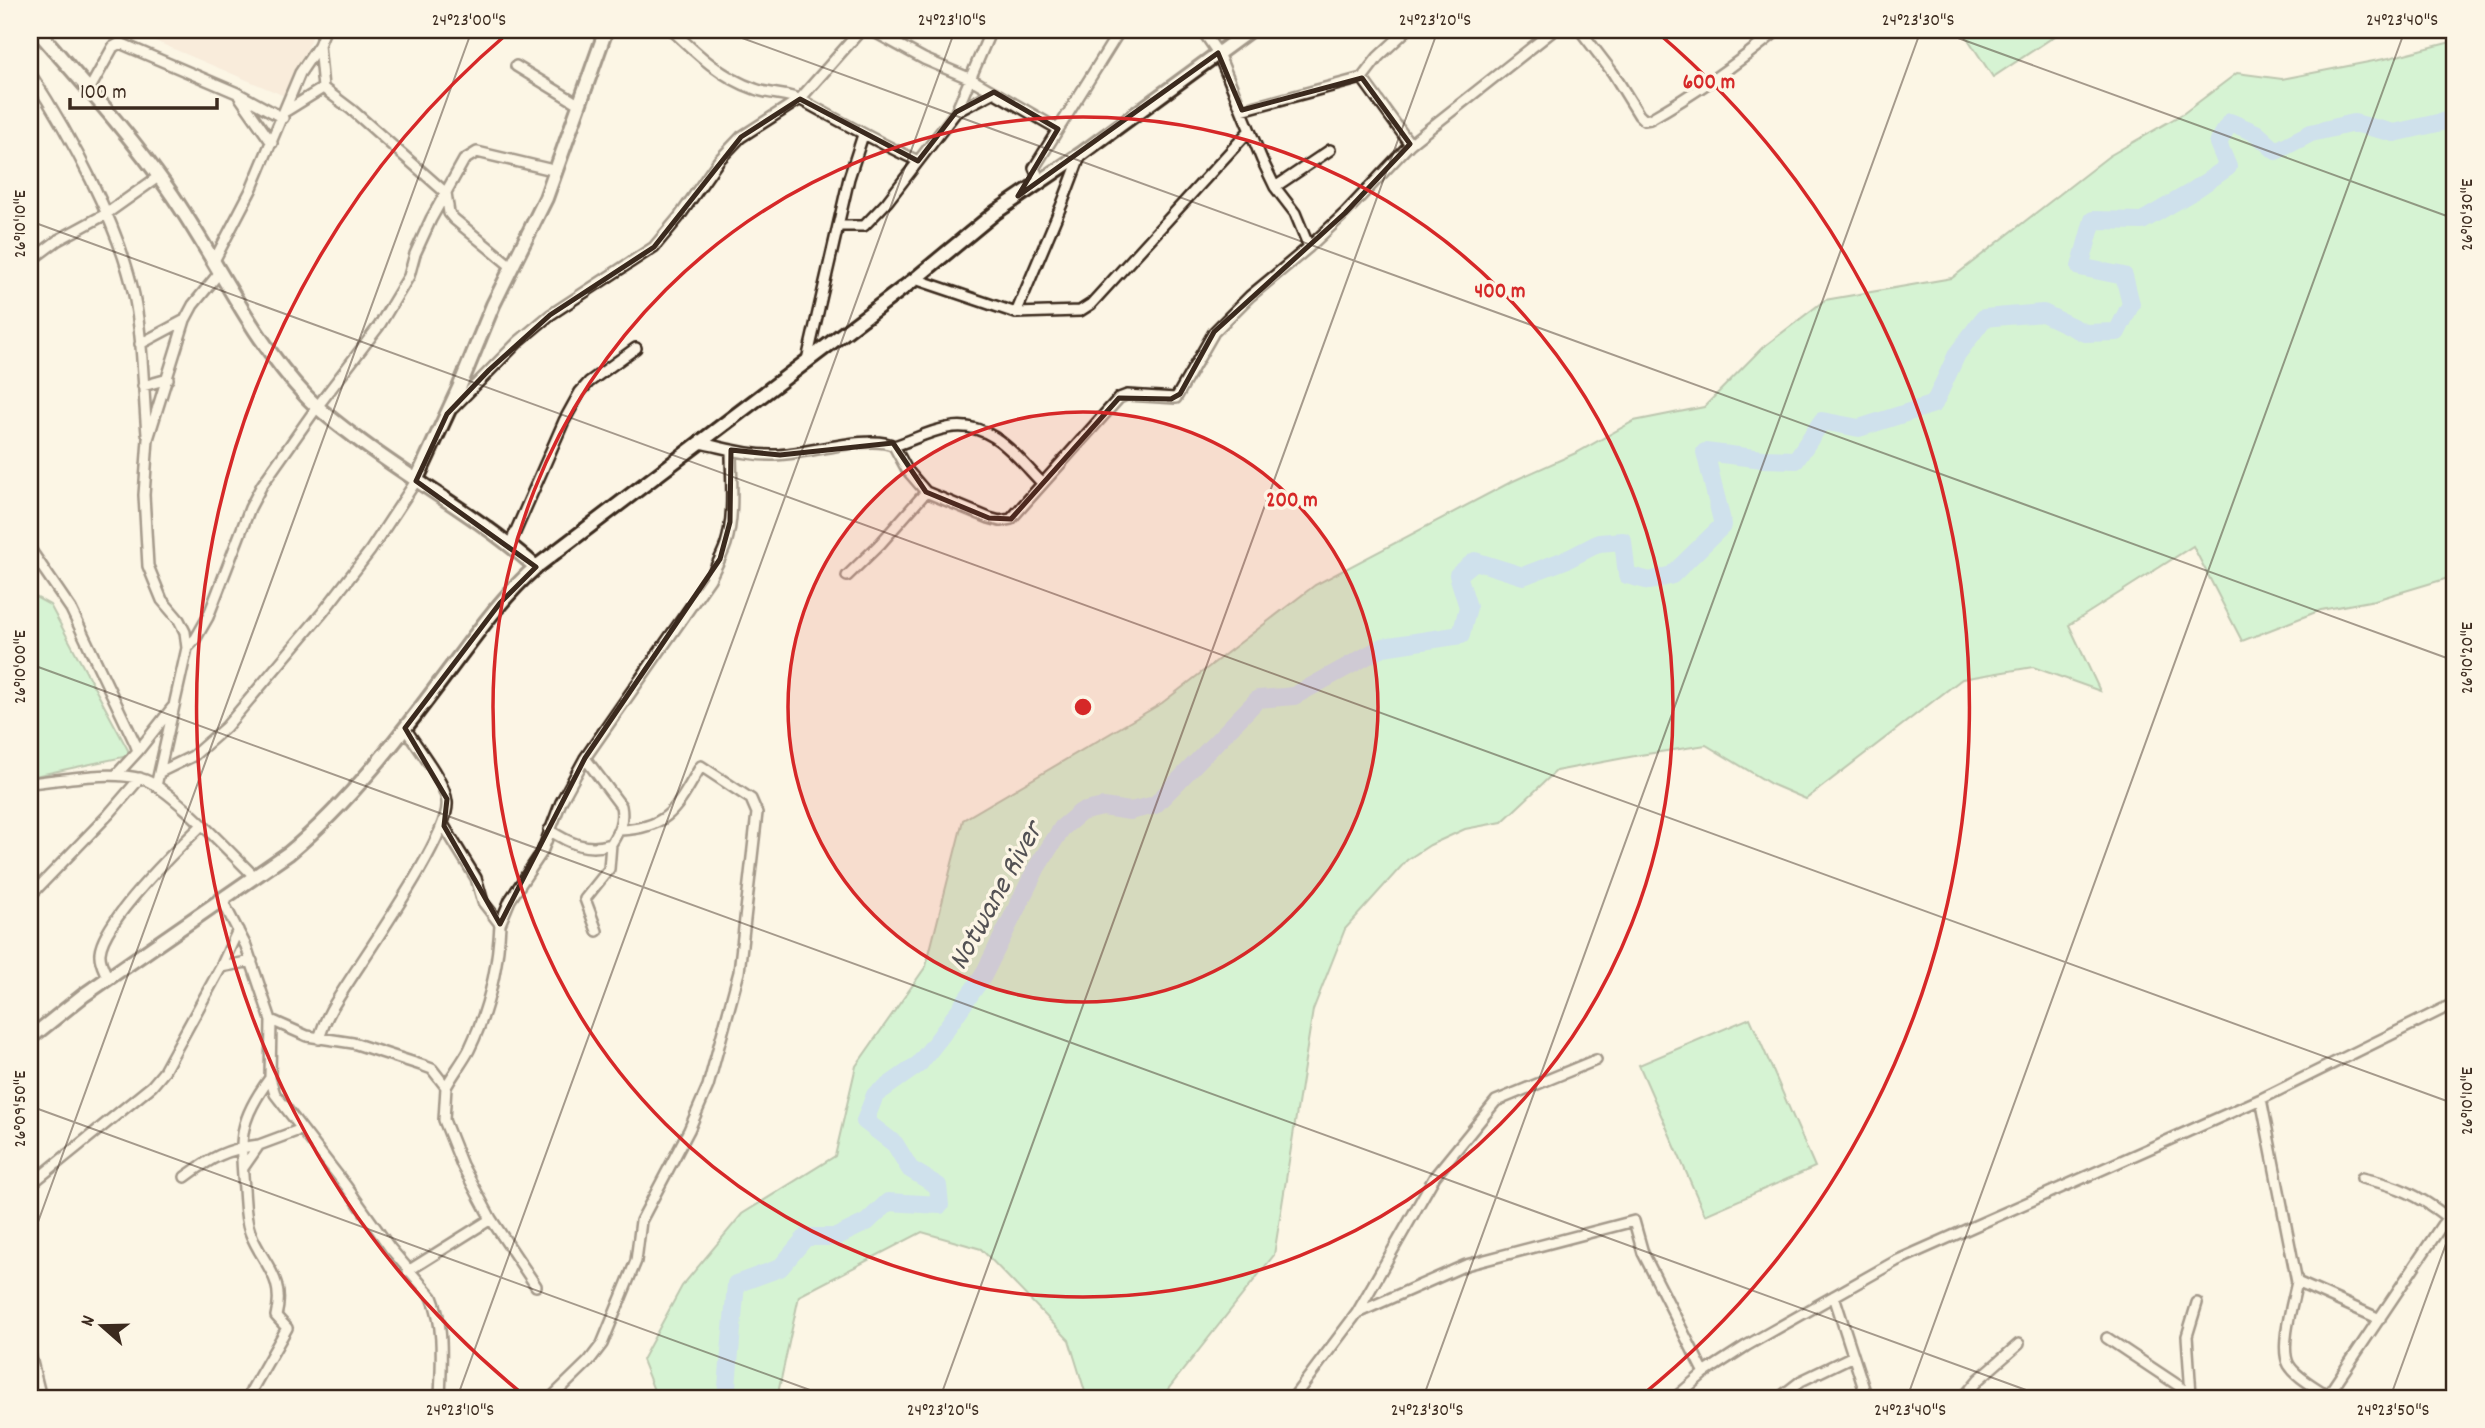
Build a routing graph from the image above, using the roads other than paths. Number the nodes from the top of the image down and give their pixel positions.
1 (37, 30) edge
2 (325, 30) edge
3 (606, 30) edge
4 (672, 30) edge
5 (861, 30) edge
6 (871, 30) edge
7 (991, 30) edge
8 (1120, 30) edge
9 (1202, 30) edge
10 (1250, 30) edge
11 (1407, 30) edge
12 (1554, 30) edge
13 (1580, 30) edge
14 (1778, 30) edge
15 (320, 46) junction
16 (1218, 53) junction
17 (516, 66) dead end
18 (30, 73) edge
19 (1362, 78) junction
20 (971, 79) junction
21 (323, 88) junction
22 (89, 90) junction
23 (994, 92) junction
24 (237, 93) junction
25 (800, 99) junction
26 (580, 105) junction
27 (1242, 110) junction
28 (956, 112) junction
29 (284, 114) junction
30 (1058, 129) junction
31 (1249, 131) junction
32 (863, 135) junction
33 (272, 143) junction
34 (1410, 144) junction
35 (1330, 150) dead end
36 (1080, 154) junction
37 (918, 161) junction
38 (557, 171) junction
39 (158, 177) junction
40 (1040, 181) junction
41 (1275, 187) junction
42 (446, 192) junction
43 (106, 214) junction
44 (838, 226) junction
45 (1309, 247) junction
46 (30, 261) edge
47 (217, 267) junction
48 (512, 267) junction
49 (915, 279) junction
50 (1016, 313) junction
51 (185, 320) junction
52 (140, 344) junction
53 (636, 348) dead end
54 (807, 360) junction
55 (168, 379) junction
56 (143, 386) junction
57 (317, 407) junction
58 (447, 414) junction
59 (148, 439) junction
60 (700, 443) junction
61 (894, 446) junction
62 (731, 450) junction
63 (416, 481) junction
64 (1042, 483) junction
65 (926, 492) junction
66 (510, 544) junction
67 (30, 549) edge
68 (536, 567) junction
69 (847, 576) dead end
70 (187, 649) junction
71 (173, 707) junction
72 (405, 728) junction
73 (138, 751) junction
74 (585, 758) junction
75 (160, 772) junction
76 (116, 775) junction
77 (140, 778) junction
78 (30, 783) edge
79 (156, 786) junction
80 (202, 825) junction
81 (444, 826) junction
82 (549, 830) junction
83 (620, 830) junction
84 (611, 844) junction
85 (255, 877) junction
86 (30, 896) edge
87 (222, 900) junction
88 (500, 924) junction
89 (238, 930) junction
90 (597, 931) dead end
91 (252, 961) junction
92 (221, 967) junction
93 (108, 979) junction
94 (2454, 1007) edge
95 (271, 1020) junction
96 (30, 1038) edge
97 (318, 1039) junction
98 (1596, 1060) dead end
99 (270, 1079) junction
100 (446, 1087) junction
101 (2261, 1099) junction
102 (302, 1129) junction
103 (259, 1145) junction
104 (240, 1147) junction
105 (243, 1168) junction
106 (185, 1177) dead end
107 (2362, 1178) dead end
108 (30, 1185) edge
109 (2452, 1217) edge
110 (491, 1219) junction
111 (408, 1270) junction
112 (2297, 1282) junction
113 (536, 1286) dead end
114 (1834, 1296) junction
115 (2197, 1303) dead end
116 (1357, 1313) junction
117 (2380, 1318) junction
118 (2108, 1338) dead end
119 (2019, 1344) dead end
120 (30, 1354) edge
121 (1853, 1356) junction
122 (1704, 1373) junction
123 (40, 1394) edge
124 (2194, 1396) edge
125 (2327, 1397) edge
126 (33, 1398) edge
127 (253, 1398) edge
128 (440, 1398) edge
129 (551, 1398) edge
130 (1293, 1398) edge
131 (1675, 1398) edge
132 (1779, 1398) edge
133 (1867, 1398) edge
134 (1963, 1398) edge

1 - 22 street
2 - 15 street
3 - 26 street
4 - 25 street
5 - 25 street
6 - 20 street
7 - 20 street
8 - 30 street
9 - 16 street
10 - 16 street
11 - 19 street
12 - 34 street
13 - 14 street
15 - 21 street
15 - 29 street
16 - 27 street
16 - 36 street
17 - 26 street
18 - 43 street
19 - 27 street
19 - 34 street
20 - 23 street
20 - 28 street
21 - 29 street
21 - 42 street
22 - 24 street
22 - 39 street
23 - 28 street
23 - 30 street
24 - 29 street
24 - 33 street
25 - 32 street
25 - 58 street
26 - 38 street
27 - 31 street
28 - 37 street
29 - 33 street
30 - 40 street
31 - 41 street
31 - 50 street
32 - 37 street
32 - 44 street
33 - 47 street
34 - 45 street
35 - 41 street
36 - 40 street
36 - 50 street
37 - 44 street
38 - 42 street
38 - 48 street
39 - 43 street
39 - 47 street
40 - 49 street
41 - 45 street
42 - 48 street
42 - 57 street
43 - 46 street
43 - 52 street
44 - 54 street
45 - 64 street
47 - 51 street
47 - 57 street
48 - 58 street
49 - 50 street
49 - 54 street
51 - 52 street
51 - 55 street
52 - 56 street
53 - 66 street
54 - 60 street
55 - 56 street
55 - 59 street
56 - 59 street
57 - 63 street
57 - 70 street
58 - 63 street
59 - 70 street
60 - 62 street
60 - 68 street
61 - 62 street
61 - 64 street
61 - 65 street
62 - 74 street
63 - 66 street
63 - 75 street
64 - 65 street
65 - 69 street
66 - 68 street
67 - 73 street
68 - 72 street
70 - 71 street
71 - 73 street
71 - 75 street
72 - 81 street
72 - 85 street
73 - 76 street
74 - 82 street
74 - 83 street
75 - 79 street
76 - 77 street
76 - 78 street
77 - 79 street
77 - 86 street
79 - 80 street
80 - 85 street
80 - 93 street
81 - 88 street
81 - 97 street
82 - 84 street
82 - 88 street
83 - 84 street
83 - 129 street
84 - 90 street
85 - 87 street
87 - 89 street
87 - 93 street
88 - 100 street
89 - 91 street
89 - 92 street
91 - 92 street
91 - 95 street
92 - 108 street
93 - 96 street
94 - 101 street
95 - 97 street
95 - 99 street
97 - 100 street
98 - 116 street
99 - 102 street
99 - 104 street
100 - 110 street
101 - 112 street
101 - 114 street
102 - 103 street
102 - 111 street
103 - 104 street
103 - 105 street
104 - 105 street
104 - 106 street
105 - 127 street
107 - 109 street
109 - 117 street
110 - 111 street
110 - 113 street
111 - 128 street
112 - 117 street
112 - 125 street
114 - 121 street
114 - 122 street
115 - 124 street
116 - 122 street
116 - 130 street
117 - 125 street
118 - 124 street
119 - 134 street
120 - 123 street
121 - 132 street
121 - 133 street
122 - 131 street
123 - 126 street

